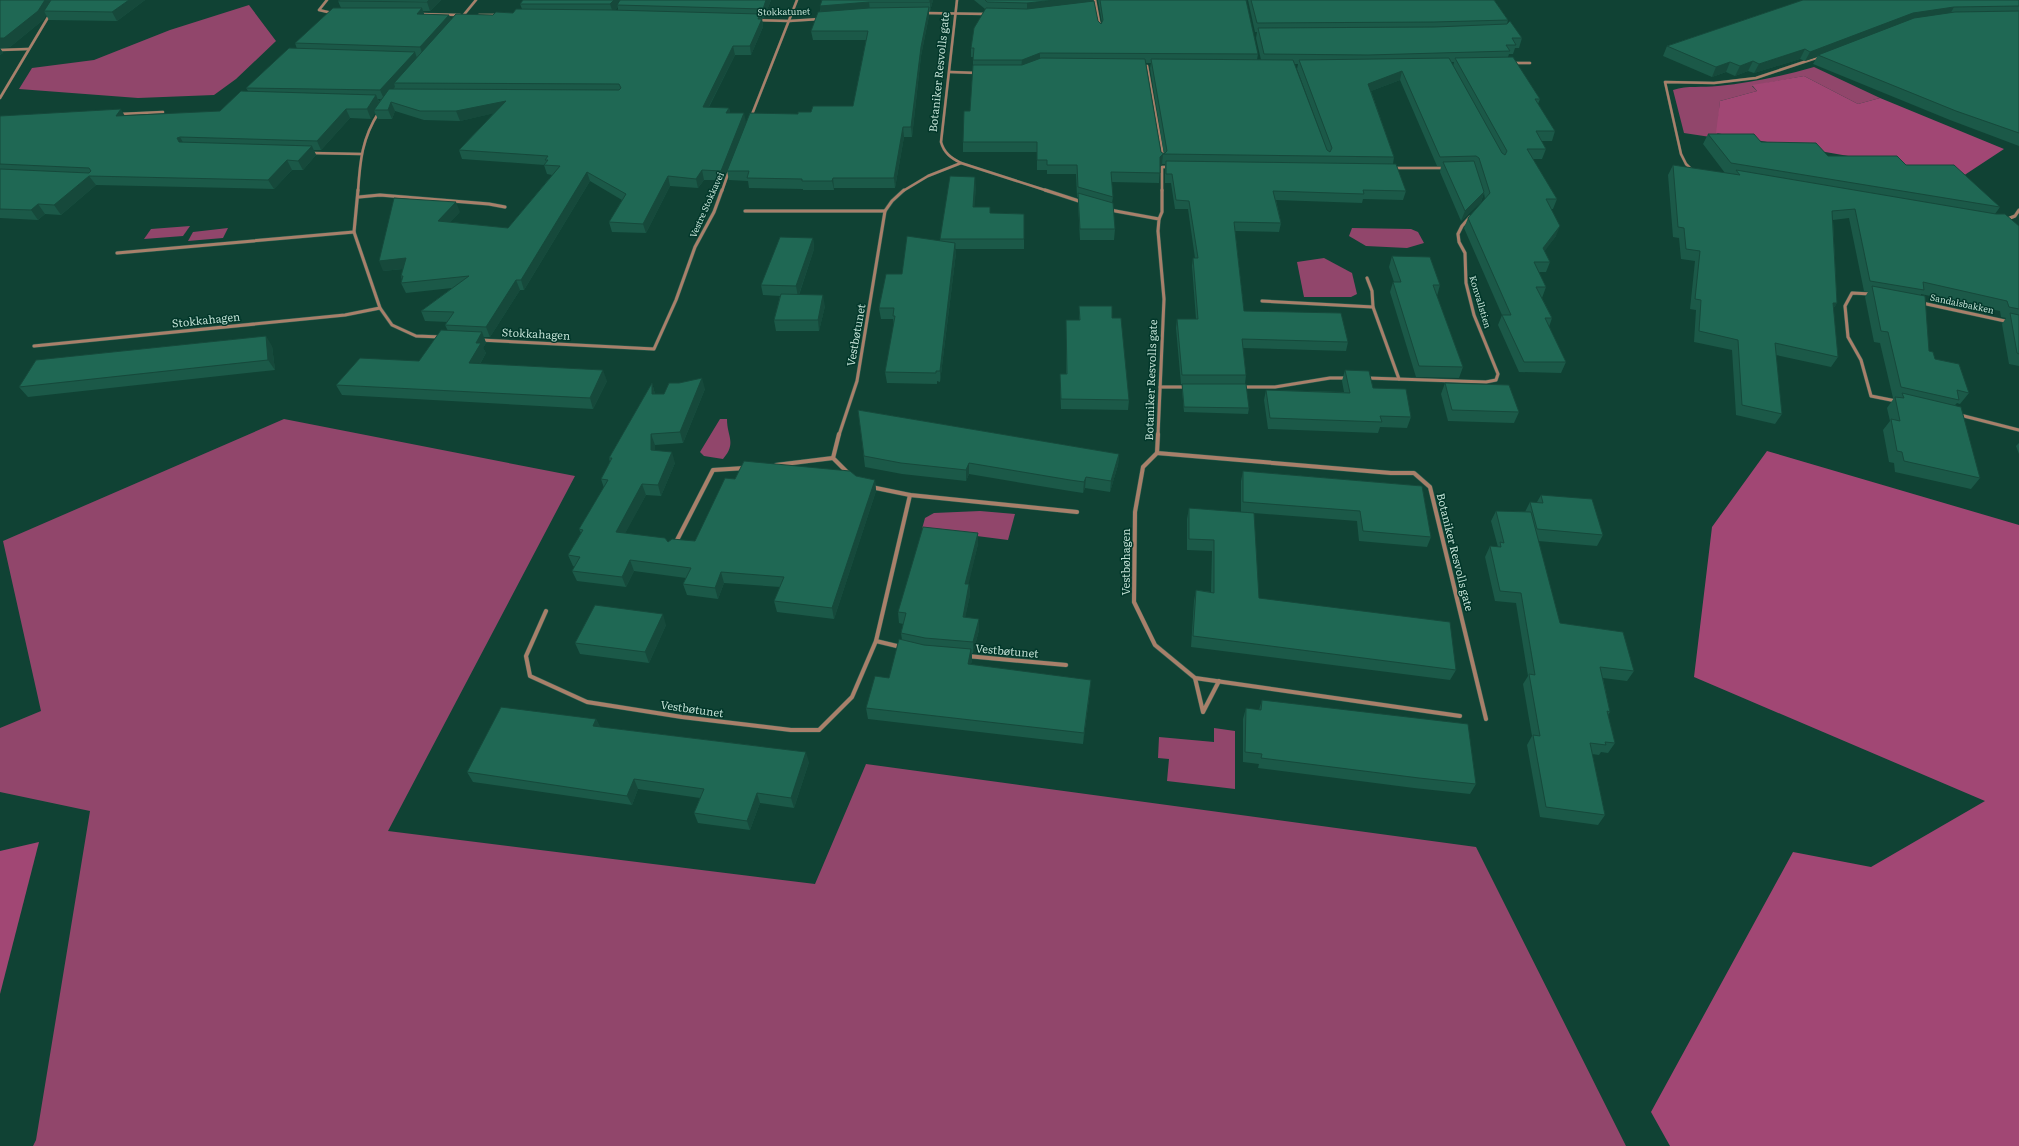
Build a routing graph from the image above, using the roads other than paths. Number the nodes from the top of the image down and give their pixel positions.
1 (327, 0) edge
2 (476, 0) edge
3 (797, 0) edge
4 (957, 0) edge
5 (1095, 0) edge
6 (53, 9) edge
7 (954, 12) junction
8 (335, 13) edge
9 (916, 13) edge
10 (415, 14) edge
11 (990, 14) edge
12 (464, 15) junction
13 (501, 15) edge
14 (826, 18) edge
15 (459, 20) edge
16 (758, 20) edge
17 (789, 21) junction
18 (1100, 30) edge
19 (28, 49) junction
20 (0, 50) edge
21 (1826, 55) edge
22 (1507, 63) edge
23 (1530, 63) dead end
24 (1140, 66) edge
25 (1147, 66) junction
26 (1155, 66) edge
27 (950, 72) junction
28 (984, 73) edge
29 (0, 98) edge
30 (381, 109) edge
31 (163, 112) edge
32 (117, 114) edge
33 (751, 118) edge
34 (305, 152) edge
35 (361, 154) junction
36 (1163, 161) edge
37 (960, 163) junction
38 (1177, 167) edge
39 (731, 168) edge
40 (1388, 168) edge
41 (1449, 168) edge
42 (1696, 171) edge
43 (359, 197) junction
44 (1086, 203) edge
45 (505, 207) dead end
46 (1104, 208) edge
47 (2019, 210) edge
48 (745, 211) dead end
49 (885, 212) junction
50 (1474, 212) edge
51 (1159, 219) junction
52 (2001, 221) edge
53 (354, 232) junction
54 (117, 253) dead end
55 (1367, 278) dead end
56 (1876, 295) edge
57 (1262, 301) dead end
58 (1918, 302) edge
59 (1372, 307) junction
60 (380, 308) junction
61 (2019, 324) edge
62 (448, 338) edge
63 (472, 339) edge
64 (34, 346) dead end
65 (654, 349) joint
66 (1353, 378) edge
67 (1361, 378) edge
68 (1399, 379) junction
69 (1160, 387) junction
70 (1190, 387) edge
71 (1234, 387) edge
72 (1898, 402) edge
73 (1958, 414) edge
74 (2019, 430) edge
75 (1158, 453) junction
76 (833, 458) junction
77 (771, 465) edge
78 (748, 468) edge
79 (854, 479) edge
80 (866, 486) edge
81 (910, 495) junction
82 (1077, 512) dead end
83 (672, 549) edge
84 (546, 611) dead end
85 (876, 641) junction
86 (904, 648) edge
87 (964, 656) edge
88 (1066, 665) dead end
89 (1195, 678) junction
90 (1219, 681) junction
91 (1460, 716) dead end
92 (1486, 719) dead end

1 - 8 street
2 - 12 street
3 - 17 street
4 - 7 street, Botaniker Resvolls gate
5 - 18 street
6 - 19 street
7 - 9 street
7 - 11 street
7 - 27 street, Botaniker Resvolls gate
10 - 12 street
12 - 13 street
12 - 15 street
14 - 17 street, Stokkatunet
16 - 17 street, Stokkatunet
17 - 33 street
19 - 20 street
19 - 29 street
21 - 42 street
22 - 23 street
24 - 25 street
25 - 26 street
25 - 36 street
27 - 28 street
27 - 37 street, Botaniker Resvolls gate
30 - 35 street
31 - 32 street
34 - 35 street
35 - 43 street
37 - 44 street, Botaniker Resvolls gate
37 - 49 street, Vestbøtunet
38 - 51 street
39 - 65 street, Vestre Stokkavei
40 - 41 street
43 - 45 street
43 - 53 street
46 - 51 street
47 - 52 street
48 - 49 street
49 - 76 street, Vestbøtunet
50 - 68 street, Konvallstien
51 - 69 street, Botaniker Resvolls gate
53 - 54 street
53 - 60 street
55 - 59 street
56 - 72 street
57 - 59 street
58 - 61 street, Sandalsbakken
59 - 68 street
60 - 62 street
60 - 64 street, Stokkahagen
63 - 65 street, Stokkahagen
66 - 71 street
67 - 68 street, Konvallstien
69 - 70 street
69 - 75 street, Botaniker Resvolls gate
73 - 74 street
75 - 89 street, Vestbøhagen
75 - 92 street, Botaniker Resvolls gate
76 - 77 street
76 - 79 street
78 - 83 street
80 - 81 street
81 - 82 street
81 - 85 street, Vestbøtunet
84 - 85 street, Vestbøtunet
85 - 86 street
87 - 88 street, Vestbøtunet
89 - 90 street
89 - 90 street
90 - 91 street

